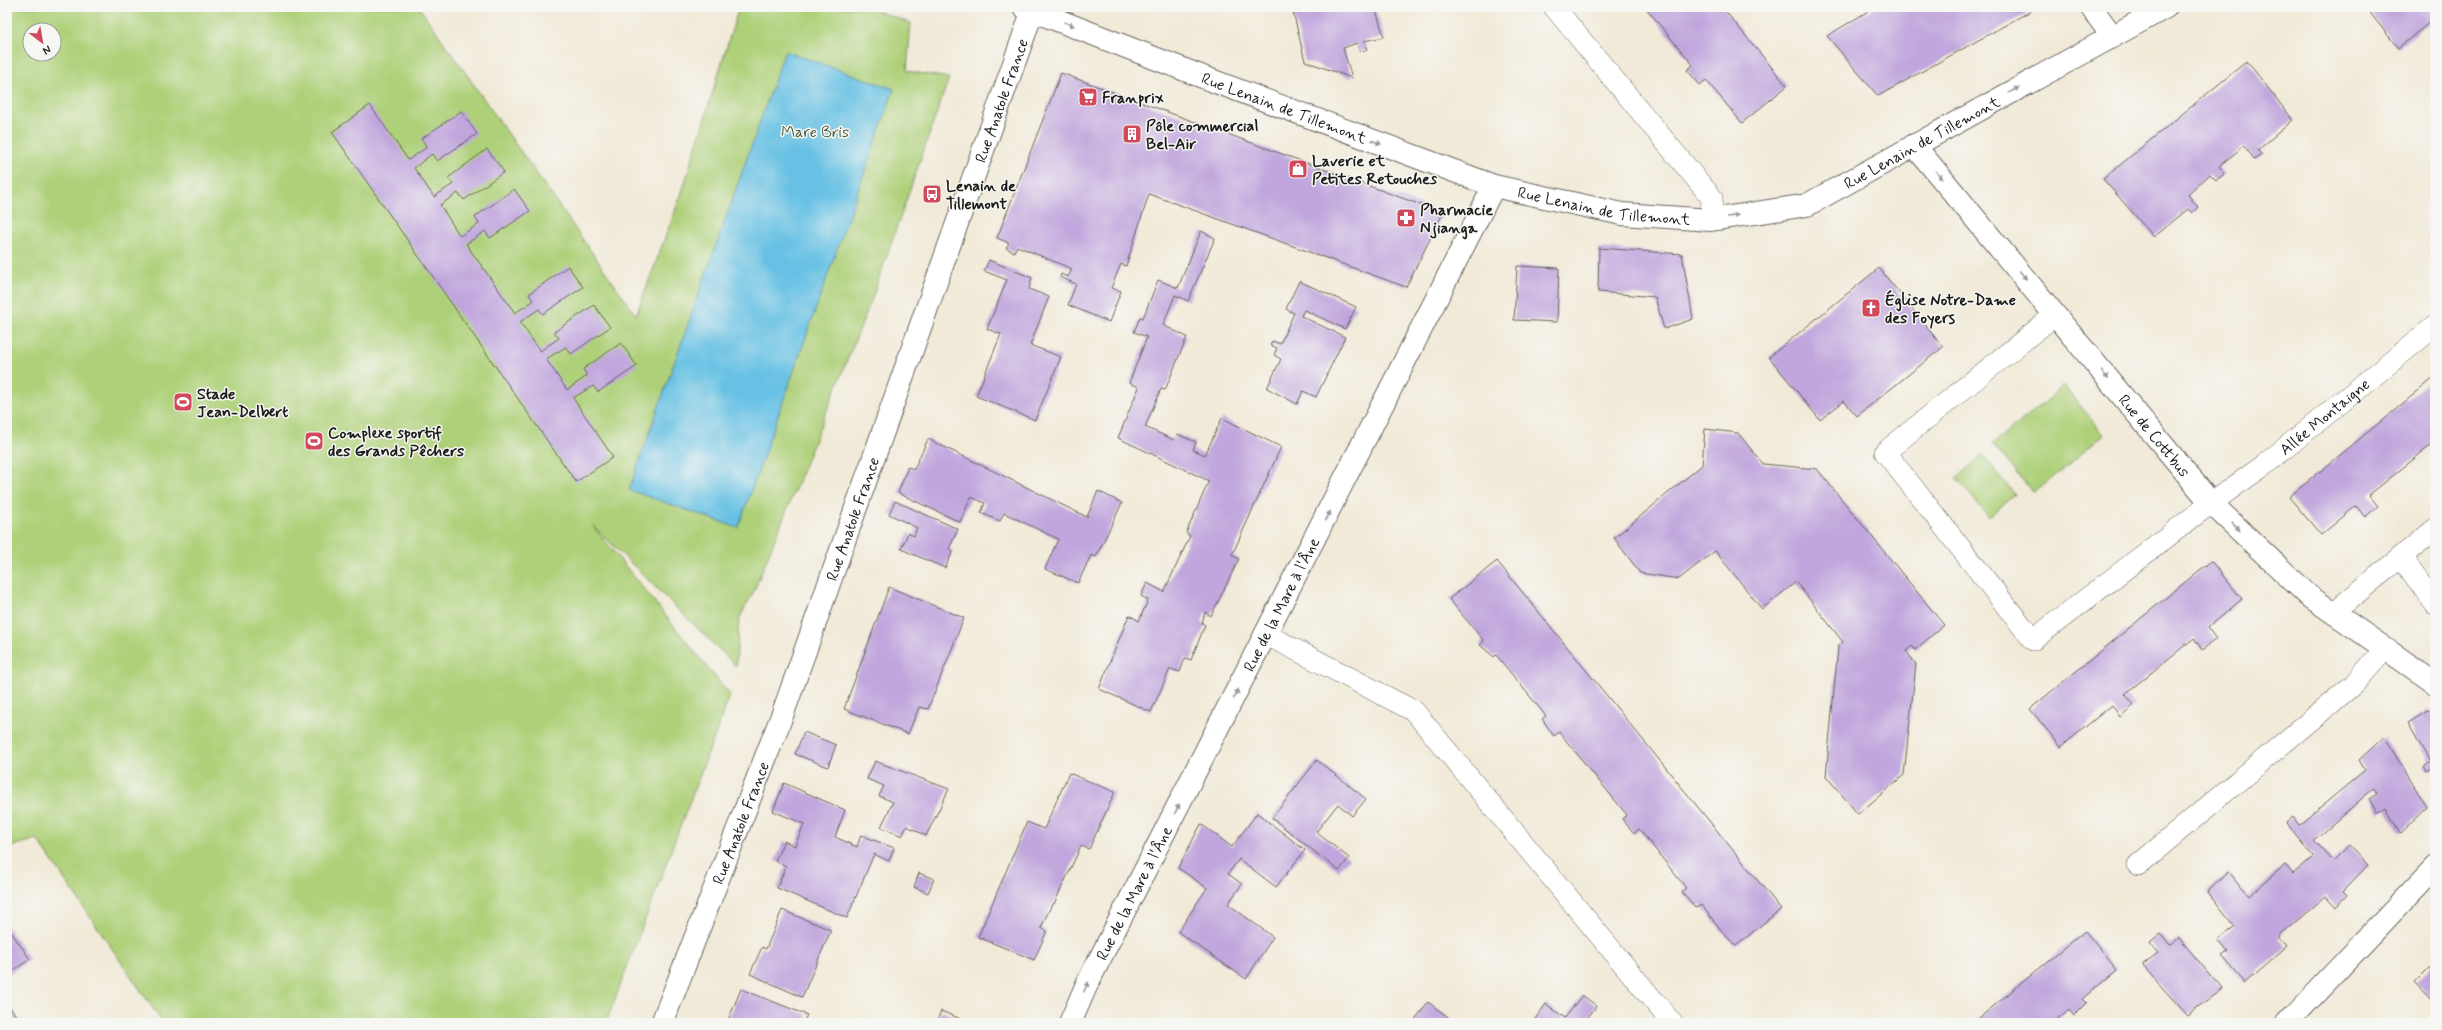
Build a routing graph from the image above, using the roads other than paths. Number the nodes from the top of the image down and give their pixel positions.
1 (1554, 7) edge
2 (2091, 7) edge
3 (2166, 7) edge
4 (1030, 8) edge
5 (2112, 36) junction
6 (1914, 145) junction
7 (1494, 186) junction
8 (1711, 220) junction
9 (2055, 315) junction
10 (2435, 326) edge
11 (2211, 503) junction
12 (2435, 529) edge
13 (2401, 557) junction
14 (2435, 604) edge
15 (2334, 612) junction
16 (1266, 635) junction
17 (2385, 649) junction
18 (2435, 683) edge
19 (2138, 865) dead end
20 (2435, 867) edge
21 (662, 1023) edge
22 (1070, 1023) edge
23 (1672, 1023) edge
24 (2287, 1023) edge

1 - 8 lane
2 - 5 street
3 - 5 street, Rue Lenain de Tillemont
4 -> 7 street, Rue Lenain de Tillemont
4 - 21 street, Rue Anatole France
6 -> 5 street, Rue Lenain de Tillemont
8 -> 6 street, Rue Lenain de Tillemont
6 -> 9 street, Rue de Cottbus
7 - 8 street, Rue Lenain de Tillemont
16 -> 7 street, Rue de la Mare à l'Âne
9 -> 11 street, Rue de Cottbus
9 - 11 lane, Allée Montaigne
10 - 11 lane, Allée Montaigne
11 -> 15 street, Rue de Cottbus
12 - 13 lane
13 - 14 lane
13 - 15 lane
15 - 17 street, Rue de Cottbus
22 -> 16 street, Rue de la Mare à l'Âne
16 - 23 lane
17 - 18 street, Rue de Cottbus
17 - 19 lane
20 - 24 street

